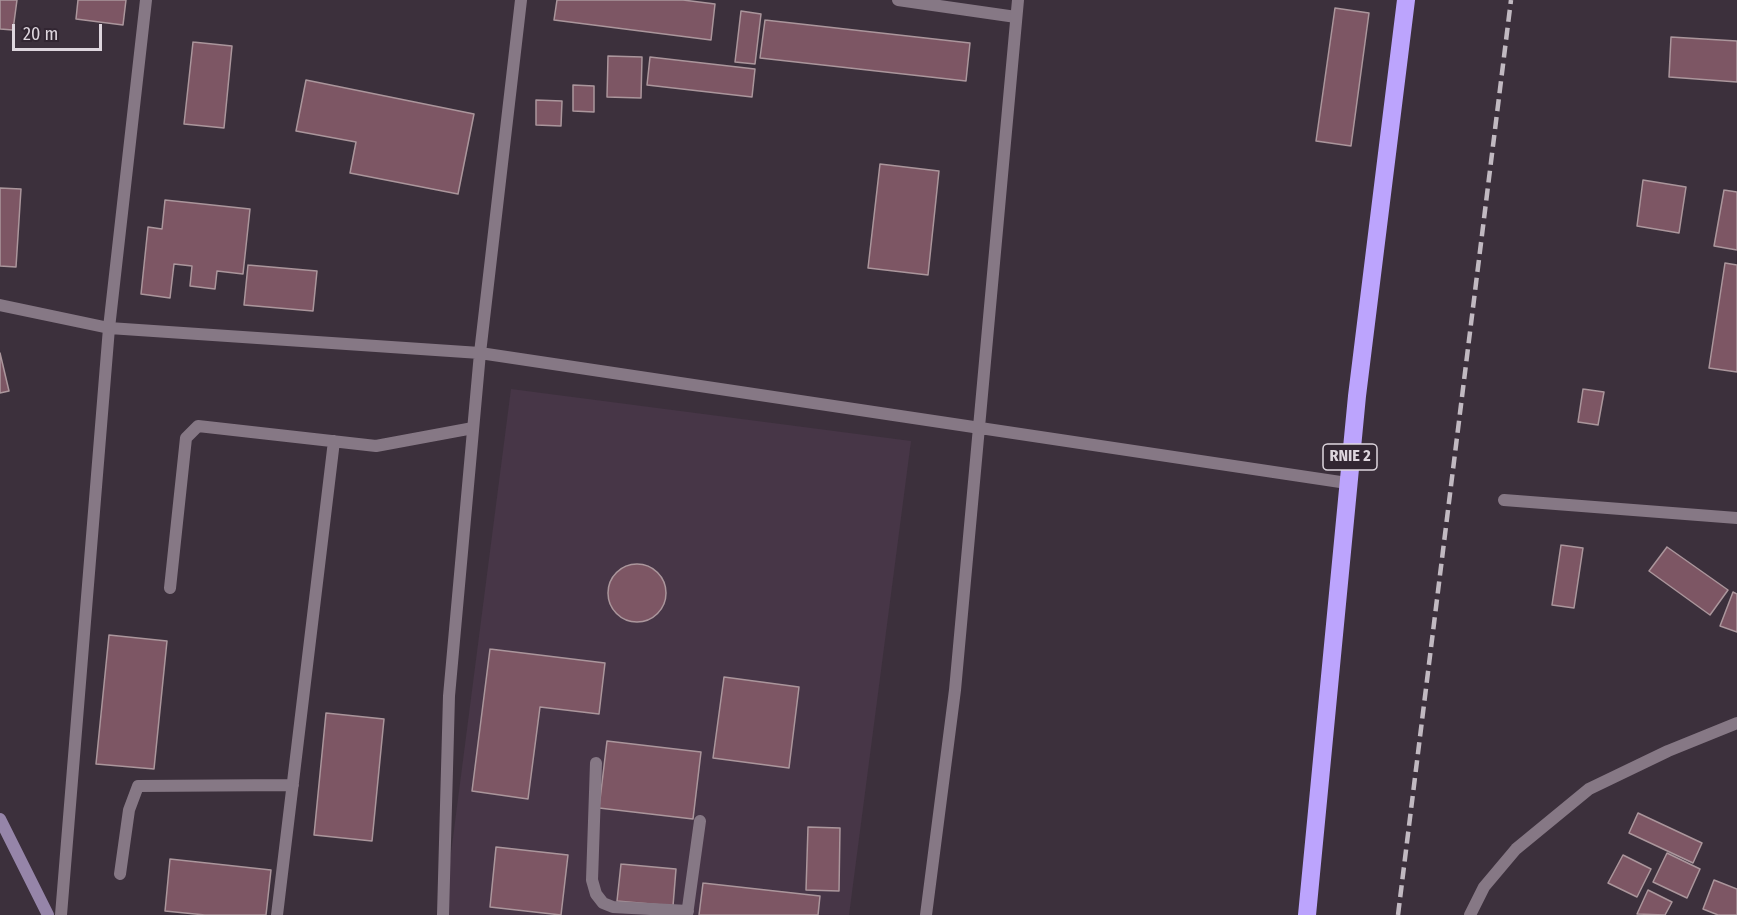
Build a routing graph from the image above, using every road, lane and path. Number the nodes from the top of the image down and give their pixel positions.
1 (146, 0) edge
2 (521, 0) edge
3 (898, 0) edge
4 (1018, 0) edge
5 (1406, 0) edge
6 (1016, 17) junction
7 (0, 305) edge
8 (109, 328) junction
9 (480, 353) junction
10 (473, 428) junction
11 (981, 430) junction
12 (334, 441) junction
13 (1347, 483) junction
14 (1504, 500) dead end
15 (1737, 518) edge
16 (170, 588) dead end
17 (1737, 723) edge
18 (596, 763) dead end
19 (293, 785) junction
20 (0, 819) edge
21 (700, 821) dead end
22 (120, 874) dead end
23 (688, 913) edge
24 (48, 915) edge
25 (61, 915) edge
26 (277, 915) edge
27 (443, 915) edge
28 (926, 915) edge
29 (1307, 915) edge
30 (1470, 915) edge

1 - 8 street
2 - 9 street
3 - 6 street
4 - 6 street
5 - 13 highway, RNIE 2
6 - 11 street
7 - 8 street
8 - 9 street
8 - 25 street
9 - 10 street
9 - 11 street
10 - 12 street
10 - 27 street
11 - 13 street
11 - 28 street
12 - 16 street
12 - 19 street
13 - 29 highway, RNIE 2
14 - 15 street
17 - 30 street
18 - 23 street
19 - 22 street
19 - 26 street
20 - 24 main road
21 - 23 street

